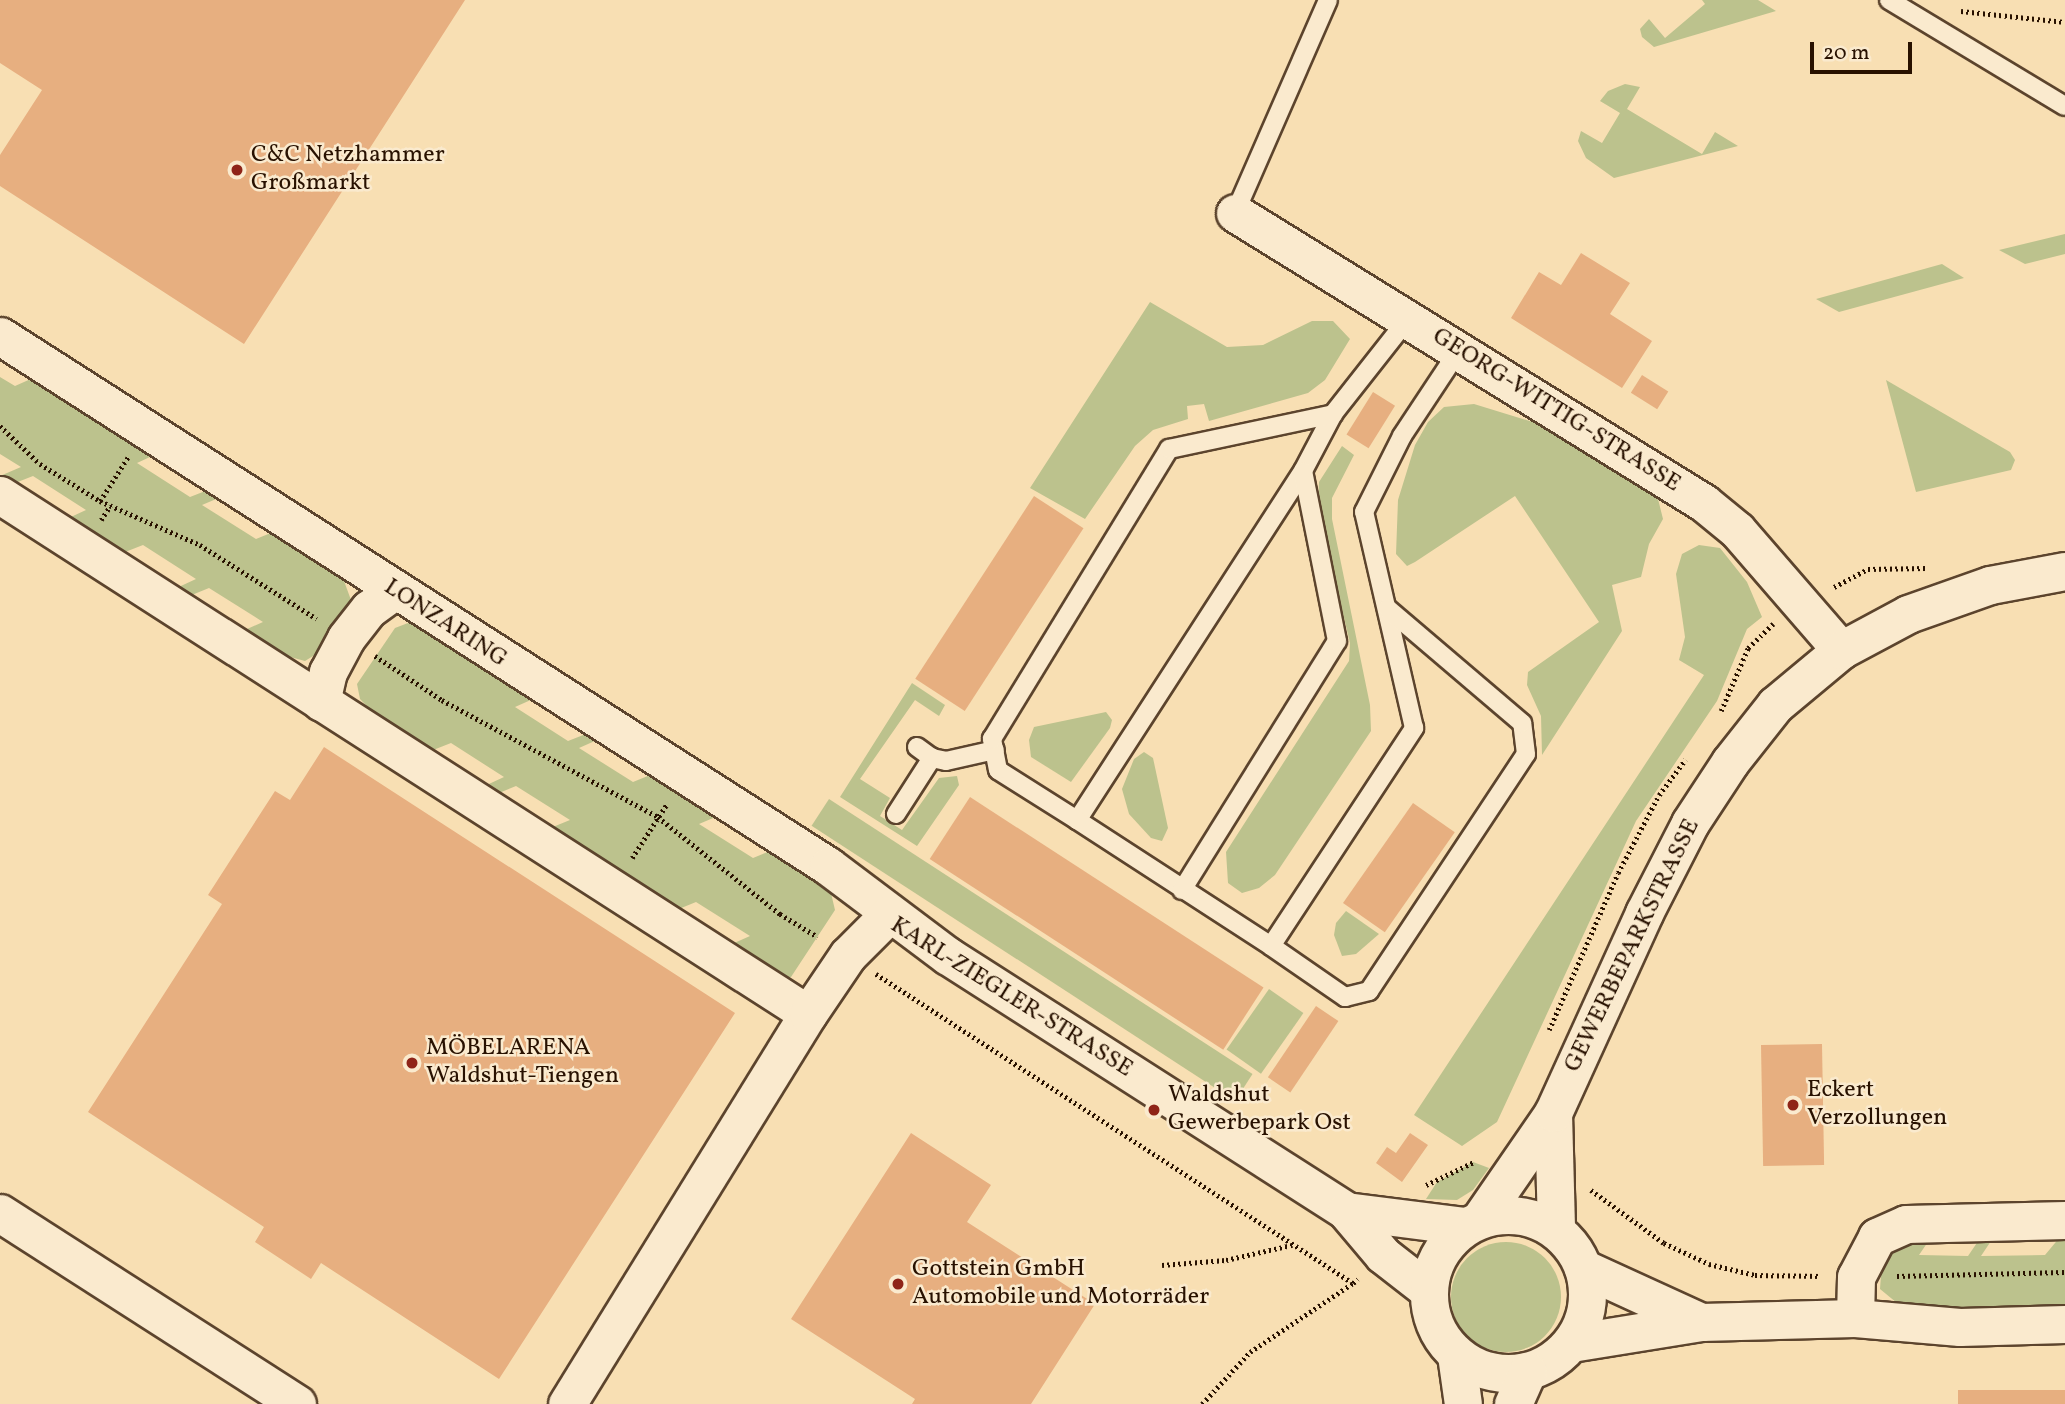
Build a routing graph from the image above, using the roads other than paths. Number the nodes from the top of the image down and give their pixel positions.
1 (1328, 0) edge
2 (1889, 0) edge
3 (2065, 106) edge
4 (1235, 213) joint
5 (1407, 320) junction
6 (0, 336) edge
7 (1459, 350) junction
8 (1333, 414) junction
9 (1303, 471) junction
10 (0, 495) edge
11 (2065, 571) edge
12 (394, 591) junction
13 (1387, 608) junction
14 (1841, 650) junction
15 (321, 702) junction
16 (995, 750) junction
17 (896, 814) dead end
18 (1077, 820) junction
19 (1182, 890) junction
20 (887, 915) junction
21 (1271, 946) junction
22 (808, 1014) junction
23 (1553, 1113) junction
24 (1346, 1210) junction
25 (0, 1213) edge
26 (2065, 1220) edge
27 (1473, 1222) junction
28 (1556, 1230) junction
29 (1583, 1268) junction
30 (1428, 1290) junction
31 (1855, 1318) junction
32 (1701, 1322) junction
33 (2065, 1324) edge
34 (1571, 1343) junction
35 (1456, 1355) junction
36 (1528, 1371) junction
37 (297, 1404) edge
38 (567, 1404) edge
39 (1463, 1404) edge
40 (1513, 1404) edge

1 - 4 lane
2 - 3 lane
4 - 5 street, GEORG-WITTIG-STRASSE
5 - 7 street, GEORG-WITTIG-STRASSE
5 - 8 lane
6 - 12 street, LONZARING
7 - 13 lane
7 - 14 street, GEORG-WITTIG-STRASSE
8 - 9 lane
8 - 16 lane
9 - 18 lane
9 - 19 lane
10 - 15 street
11 - 14 street, GEWERBEPARKSTRASSE
12 - 15 street
12 - 20 street, LONZARING
13 - 21 lane
13 - 21 lane
14 - 23 street, GEWERBEPARKSTRASSE
15 - 22 street
16 - 17 lane
16 - 18 lane
18 - 19 lane
19 - 21 lane
20 - 22 street, KARL-ZIEGLER-STRASSE
20 - 24 street, KARL-ZIEGLER-STRASSE
22 - 38 street, KARL-ZIEGLER-STRASSE
23 - 27 street, GEWERBEPARKSTRASSE
23 - 28 street, GEWERBEPARKSTRASSE
24 - 27 street, KARL-ZIEGLER-STRASSE
24 - 30 street, KARL-ZIEGLER-STRASSE
25 - 37 street
26 - 31 street
27 - 28 street
27 - 30 street, GEWERBEPARKSTRASSE
28 - 29 street
29 - 32 street
29 - 34 street
30 - 35 street
31 - 32 street
31 - 33 street
32 - 34 street
34 - 36 street
35 - 36 street
35 - 39 street
36 - 40 street

